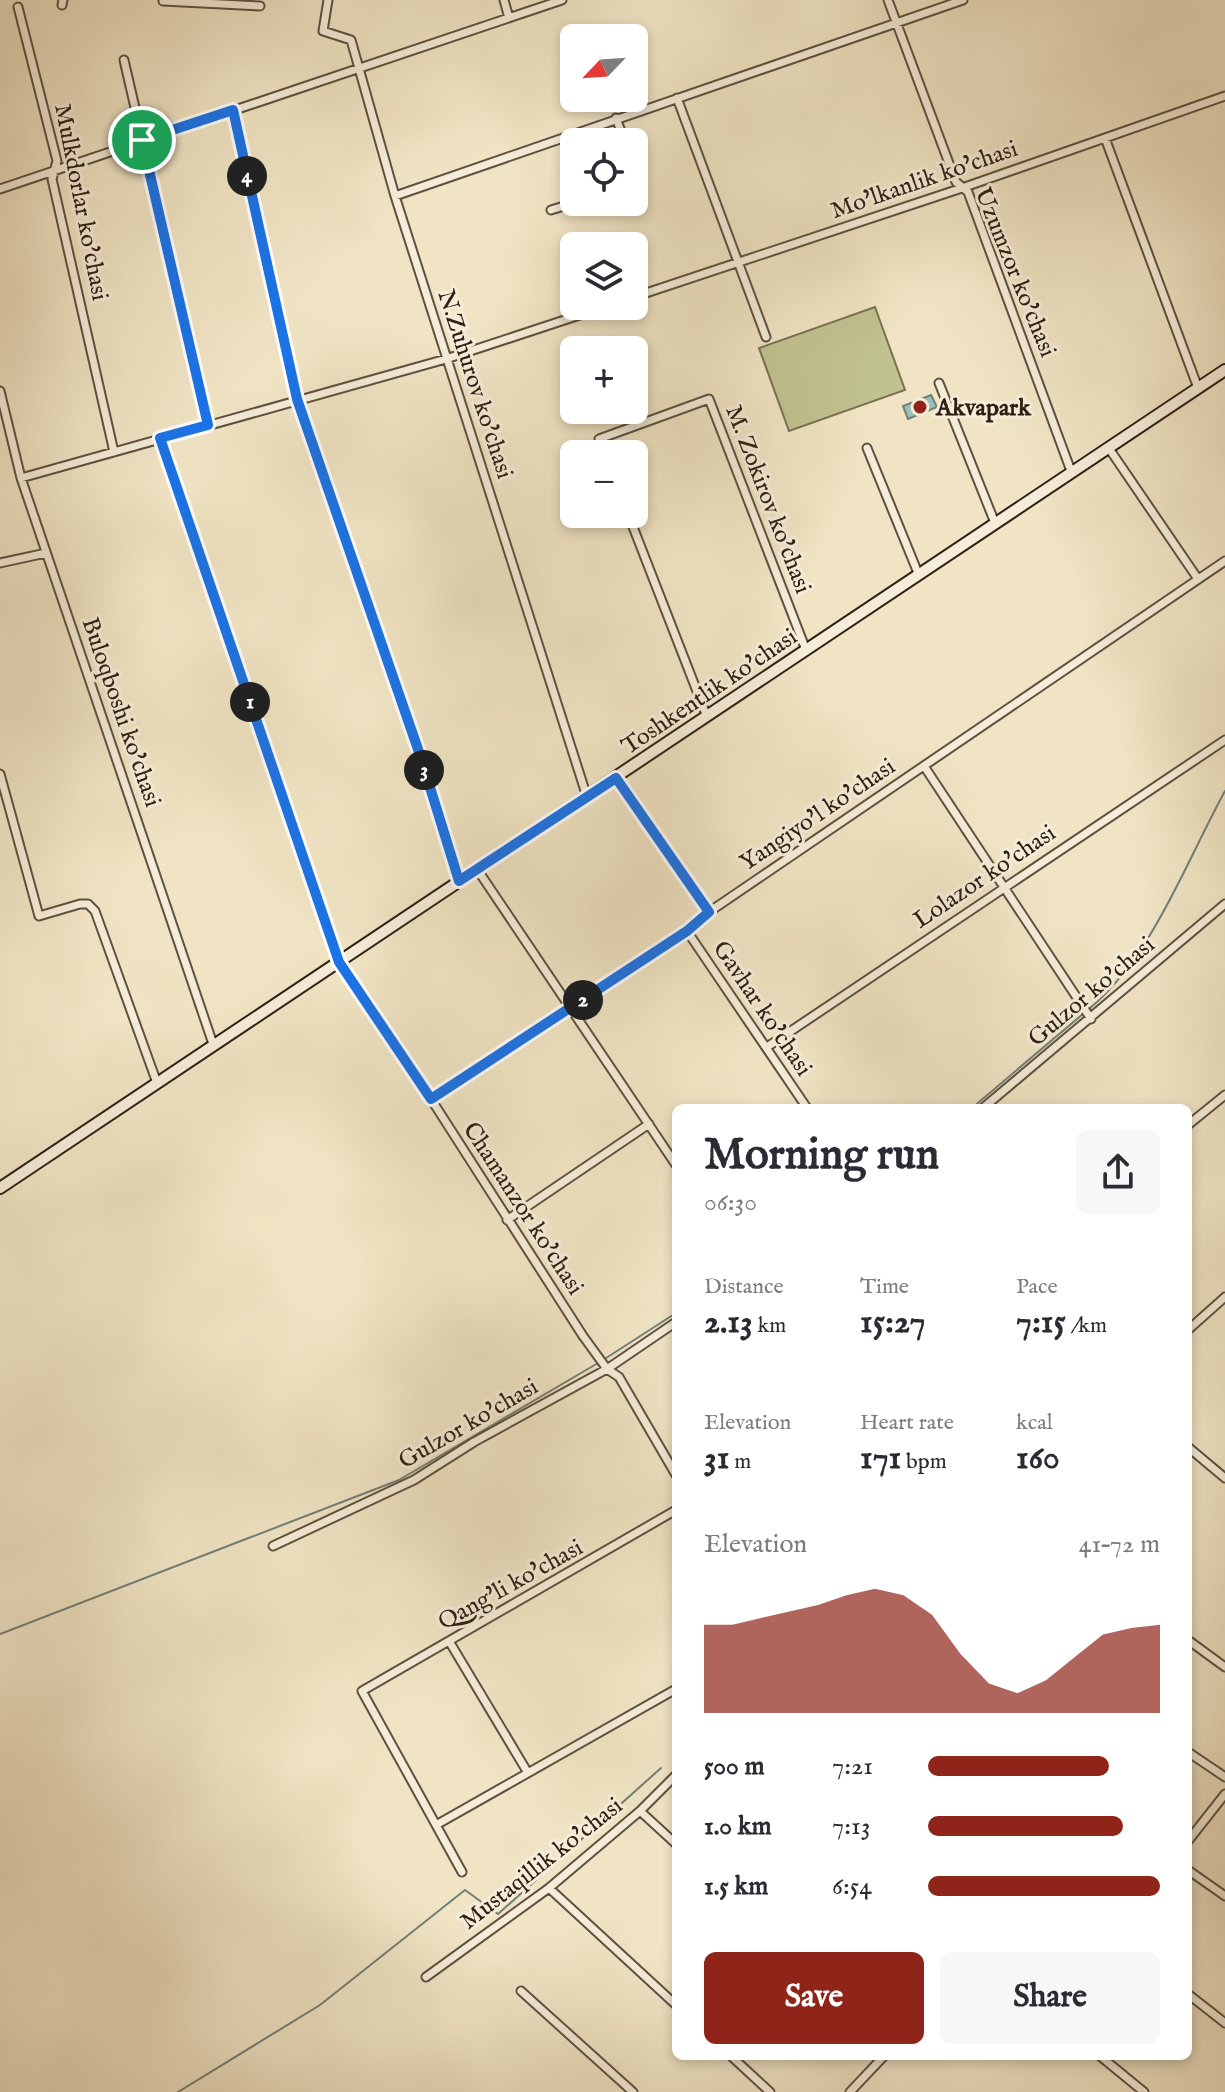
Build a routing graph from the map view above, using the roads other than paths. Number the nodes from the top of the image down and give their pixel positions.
1 (328, 0) edge
2 (504, 0) edge
3 (562, 0) edge
4 (888, 0) edge
5 (963, 0) edge
6 (163, 1) edge
7 (210, 1) edge
8 (260, 6) dead end
9 (18, 7) dead end
10 (509, 18) junction
11 (896, 23) junction
12 (124, 60) dead end
13 (358, 69) junction
14 (1225, 96) edge
15 (677, 98) junction
16 (233, 110) junction
17 (616, 118) junction
18 (620, 128) edge
19 (1105, 138) junction
20 (142, 140) junction
21 (54, 171) junction
22 (962, 188) junction
23 (0, 189) edge
24 (395, 196) junction
25 (560, 207) edge
26 (551, 210) dead end
27 (739, 262) junction
28 (648, 292) edge
29 (564, 320) edge
30 (766, 337) dead end
31 (446, 359) junction
32 (1225, 370) edge
33 (939, 383) dead end
34 (1198, 388) junction
35 (0, 391) edge
36 (297, 399) junction
37 (208, 425) junction
38 (160, 438) junction
39 (599, 440) edge
40 (1108, 447) junction
41 (867, 448) dead end
42 (114, 452) junction
43 (1071, 471) junction
44 (21, 478) junction
45 (995, 523) junction
46 (633, 528) edge
47 (46, 553) junction
48 (1225, 561) edge
49 (0, 563) edge
50 (918, 573) junction
51 (1198, 579) junction
52 (806, 650) junction
53 (707, 717) junction
54 (1225, 740) edge
55 (924, 766) junction
56 (0, 774) edge
57 (616, 778) junction
58 (587, 797) junction
59 (477, 869) junction
60 (459, 881) junction
61 (1003, 887) junction
62 (1225, 904) edge
63 (709, 912) junction
64 (687, 931) junction
65 (339, 962) junction
66 (571, 1008) junction
67 (1091, 1019) junction
68 (213, 1044) junction
69 (767, 1047) junction
70 (157, 1083) junction
71 (1225, 1095) edge
72 (431, 1099) junction
73 (804, 1104) edge
74 (988, 1104) edge
75 (1192, 1122) edge
76 (649, 1124) junction
77 (672, 1159) edge
78 (0, 1188) edge
79 (507, 1220) junction
80 (1225, 1297) edge
81 (672, 1325) edge
82 (1192, 1326) edge
83 (607, 1369) junction
84 (1192, 1450) edge
85 (672, 1468) edge
86 (1225, 1478) edge
87 (672, 1512) edge
88 (273, 1546) dead end
89 (449, 1641) junction
90 (1192, 1643) edge
91 (1225, 1667) edge
92 (672, 1691) edge
93 (1192, 1755) edge
94 (528, 1773) junction
95 (1225, 1777) edge
96 (672, 1779) edge
97 (1225, 1794) edge
98 (640, 1811) junction
99 (436, 1825) junction
100 (1192, 1836) edge
101 (672, 1840) edge
102 (462, 1872) dead end
103 (1192, 1873) edge
104 (549, 1888) junction
105 (1225, 1896) edge
106 (426, 1977) dead end
107 (521, 1991) dead end
108 (1192, 1997) edge
109 (672, 2001) edge
110 (1225, 2023) edge
111 (735, 2060) edge
112 (880, 2060) edge
113 (1105, 2060) edge
114 (633, 2092) edge
115 (770, 2092) edge
116 (850, 2092) edge
117 (1144, 2092) edge

1 - 13 street, N.Zuhurov ko'chasi
2 - 10 street
3 - 10 street
4 - 11 street, Uzumzor ko'chasi
5 - 11 street
6 - 7 street
7 - 8 street
9 - 21 street, Mulkdorlar ko'chasi
10 - 13 street
11 - 15 street
11 - 22 street, Uzumzor ko'chasi
12 - 20 street
13 - 16 street
13 - 24 street, N.Zuhurov ko'chasi
14 - 19 street, Mo'lkanlik ko'chasi
15 - 17 street
15 - 27 street
16 - 20 street
16 - 36 street
17 - 18 street
17 - 24 street
19 - 22 street, Mo'lkanlik ko'chasi
19 - 34 street
20 - 21 street
20 - 37 street
21 - 23 street
21 - 42 street, Mulkdorlar ko'chasi
22 - 27 street, Mo'lkanlik ko'chasi
22 - 43 street, Uzumzor ko'chasi
24 - 31 street, N.Zuhurov ko'chasi
25 - 26 street
27 - 28 street, Mo'lkanlik ko'chasi
27 - 30 street
29 - 31 street
31 - 36 street
31 - 58 street, N.Zuhurov ko'chasi
32 - 34 main road, Toshkentlik ko'chasi
33 - 45 street
34 - 40 main road, Toshkentlik ko'chasi
35 - 44 street, Buloqboshi ko'chasi
36 - 37 street
36 - 60 street
37 - 38 street
38 - 42 street
38 - 65 street, Chamanzor ko'chasi
39 - 52 street, M. Zokirov ko'chasi
40 - 43 main road, Toshkentlik ko'chasi
40 - 51 street
41 - 50 street
42 - 44 street
43 - 45 main road, Toshkentlik ko'chasi
44 - 47 street, Buloqboshi ko'chasi
45 - 50 main road, Toshkentlik ko'chasi
46 - 53 street
47 - 49 street
47 - 68 street, Buloqboshi ko'chasi
48 - 51 street, Yangiyo'l ko'chasi
50 - 52 main road, Toshkentlik ko'chasi
51 - 55 street, Yangiyo'l ko'chasi
52 - 53 main road, Toshkentlik ko'chasi
53 - 57 main road, Toshkentlik ko'chasi
54 - 61 street, Lolazor ko'chasi
55 - 61 street
55 - 63 street, Yangiyo'l ko'chasi
56 - 70 street
57 - 58 main road, Toshkentlik ko'chasi
57 - 63 street, Gavhar ko'chasi
58 - 59 main road, Toshkentlik ko'chasi
59 - 60 main road, Toshkentlik ko'chasi
59 - 66 street
60 - 65 main road, Toshkentlik ko'chasi
61 - 67 street
61 - 69 street, Lolazor ko'chasi
62 - 67 street, Gulzor ko'chasi
63 - 64 street, Yangiyo'l ko'chasi
64 - 66 street, Yangiyo'l ko'chasi
64 - 69 street, Gavhar ko'chasi
65 - 68 main road, Toshkentlik ko'chasi
65 - 72 street, Chamanzor ko'chasi
66 - 72 street, Yangiyo'l ko'chasi
66 - 76 street
67 - 74 street, Gulzor ko'chasi
68 - 70 main road, Toshkentlik ko'chasi
69 - 73 street, Gavhar ko'chasi
70 - 78 main road, Toshkentlik ko'chasi
71 - 75 street
72 - 79 street, Chamanzor ko'chasi
76 - 77 street
76 - 79 street
79 - 83 street, Chamanzor ko'chasi
80 - 82 street
81 - 83 street, Gulzor ko'chasi
83 - 85 street, Chamanzor ko'chasi
83 - 88 street, Gulzor ko'chasi
84 - 86 street
87 - 89 street, Qang'li ko'chasi
89 - 94 street
89 - 99 street, Qang'li ko'chasi
90 - 91 street
92 - 94 street
93 - 95 street
94 - 99 street
96 - 98 street, Mustaqillik ko'chasi
97 - 100 street
98 - 101 street
98 - 104 street, Mustaqillik ko'chasi
99 - 102 street
103 - 105 street
104 - 106 street, Mustaqillik ko'chasi
104 - 109 street
107 - 114 street
108 - 110 street
111 - 115 street
112 - 116 street
113 - 117 street

